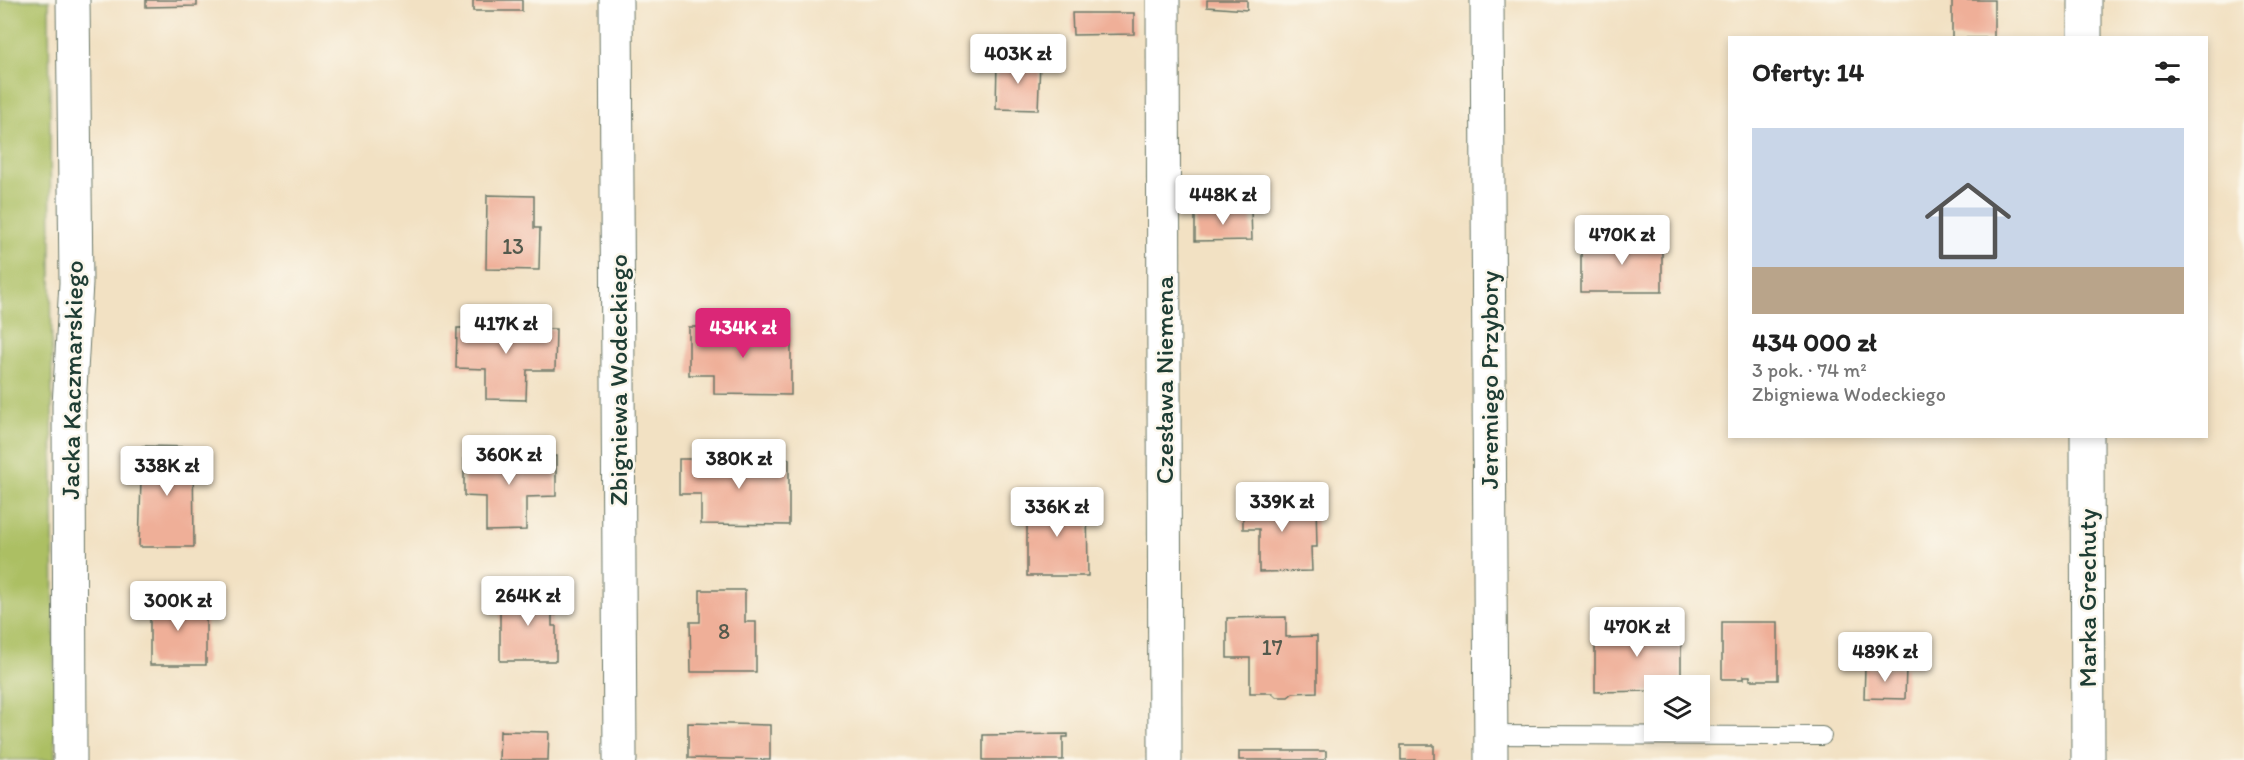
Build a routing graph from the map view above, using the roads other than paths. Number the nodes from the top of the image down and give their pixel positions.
1 (73, 0) edge
2 (616, 0) edge
3 (1163, 0) edge
4 (1487, 0) edge
5 (2085, 0) edge
6 (2085, 36) edge
7 (2087, 438) edge
8 (1822, 736) dead end
9 (1491, 747) edge
10 (70, 760) edge
11 (620, 760) edge
12 (1166, 760) edge
13 (2088, 760) edge

1 - 10 street, Jacka Kaczmarskiego
2 - 11 street, Zbigniewa Wodeckiego
3 - 12 street, Czesława Niemena
4 - 9 street, Jeremiego Przybory
5 - 6 street
7 - 13 street, Marka Grechuty
8 - 9 lane

